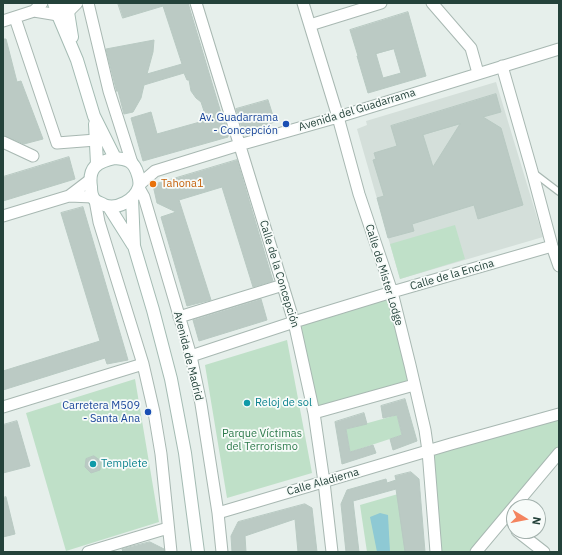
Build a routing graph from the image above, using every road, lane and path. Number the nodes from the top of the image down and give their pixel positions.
1 (42, 3) edge
2 (54, 3) edge
3 (77, 3) edge
4 (88, 3) edge
5 (196, 3) edge
6 (303, 3) edge
7 (381, 3) edge
8 (432, 3) edge
9 (64, 10) edge
10 (34, 11) junction
11 (15, 18) junction
12 (3, 21) edge
13 (310, 25) junction
14 (559, 49) edge
15 (502, 66) junction
16 (478, 73) junction
17 (94, 116) junction
18 (338, 117) junction
19 (96, 140) junction
20 (3, 142) edge
21 (239, 145) junction
22 (33, 156) dead end
23 (115, 158) junction
24 (97, 164) junction
25 (133, 165) junction
26 (155, 171) junction
27 (532, 171) junction
28 (90, 180) junction
29 (139, 186) junction
30 (559, 192) edge
31 (69, 196) junction
32 (132, 198) junction
33 (94, 199) junction
34 (109, 207) junction
35 (3, 216) edge
36 (134, 246) junction
37 (552, 246) junction
38 (559, 266) edge
39 (283, 285) junction
40 (392, 292) junction
41 (179, 317) junction
42 (294, 322) junction
43 (191, 356) junction
44 (143, 364) junction
45 (414, 385) junction
46 (3, 407) edge
47 (314, 413) junction
48 (559, 414) edge
49 (428, 451) junction
50 (559, 453) edge
51 (324, 482) junction
52 (218, 513) junction
53 (502, 520) junction
54 (506, 523) edge
55 (168, 528) junction
56 (527, 539) edge
57 (88, 552) edge
58 (171, 552) edge
59 (198, 552) edge
60 (222, 552) edge
61 (332, 552) edge
62 (436, 552) edge
63 (476, 552) edge
64 (544, 552) edge

1 - 10 street
2 - 9 main road
3 - 9 street
4 - 25 street
5 - 21 street, Calle de la Concepción
6 - 13 street, Calle de Mister Lodge
7 - 13 street
8 - 16 street
9 - 10 street
9 - 17 main road
10 - 11 street
11 - 12 street
11 - 19 street
13 - 18 street, Calle de Mister Lodge
14 - 15 street, Avenida del Guadarrama
15 - 16 street, Avenida del Guadarrama
15 - 27 street
16 - 18 street, Avenida del Guadarrama
17 - 19 main road
17 - 23 main road
18 - 21 street, Avenida del Guadarrama
18 - 40 street, Calle de Mister Lodge
19 - 24 main road
20 - 22 street
21 - 26 street, Avenida del Guadarrama
21 - 39 street, Calle de la Concepción
23 - 24 main road
23 - 25 main road
24 - 28 main road
25 - 26 street
25 - 29 main road
26 - 29 street, Avenida del Guadarrama
27 - 30 lane
27 - 37 street
28 - 31 street
28 - 33 main road
29 - 32 main road
29 - 41 street, Avenida de Madrid
31 - 33 street
31 - 35 street
32 - 34 main road
32 - 36 main road, Avenida de Madrid
33 - 34 main road
33 - 44 street
34 - 36 main road, Avenida de Madrid
36 - 59 main road, Avenida de Madrid
37 - 38 street
37 - 40 street, Calle de la Encina
39 - 41 street
39 - 42 street, Calle de la Concepción
40 - 42 street, Calle de la Encina
40 - 45 street, Calle de Mister Lodge
41 - 43 street, Avenida de Madrid
42 - 43 street, Calle de la Encina
42 - 47 street, Calle de la Concepción
43 - 52 street, Avenida de Madrid
44 - 46 street
44 - 55 street
45 - 47 street
45 - 49 street, Calle de Mister Lodge
47 - 51 street, Calle de la Concepción
48 - 49 street, Calle Aladierna
49 - 51 street, Calle Aladierna
49 - 62 street, Calle de Mister Lodge
50 - 53 street
51 - 52 street, Calle Aladierna
51 - 61 street, Calle de la Concepción
52 - 60 street, Avenida de Madrid
53 - 54 street
53 - 63 street
55 - 57 street
55 - 58 street
56 - 64 street

